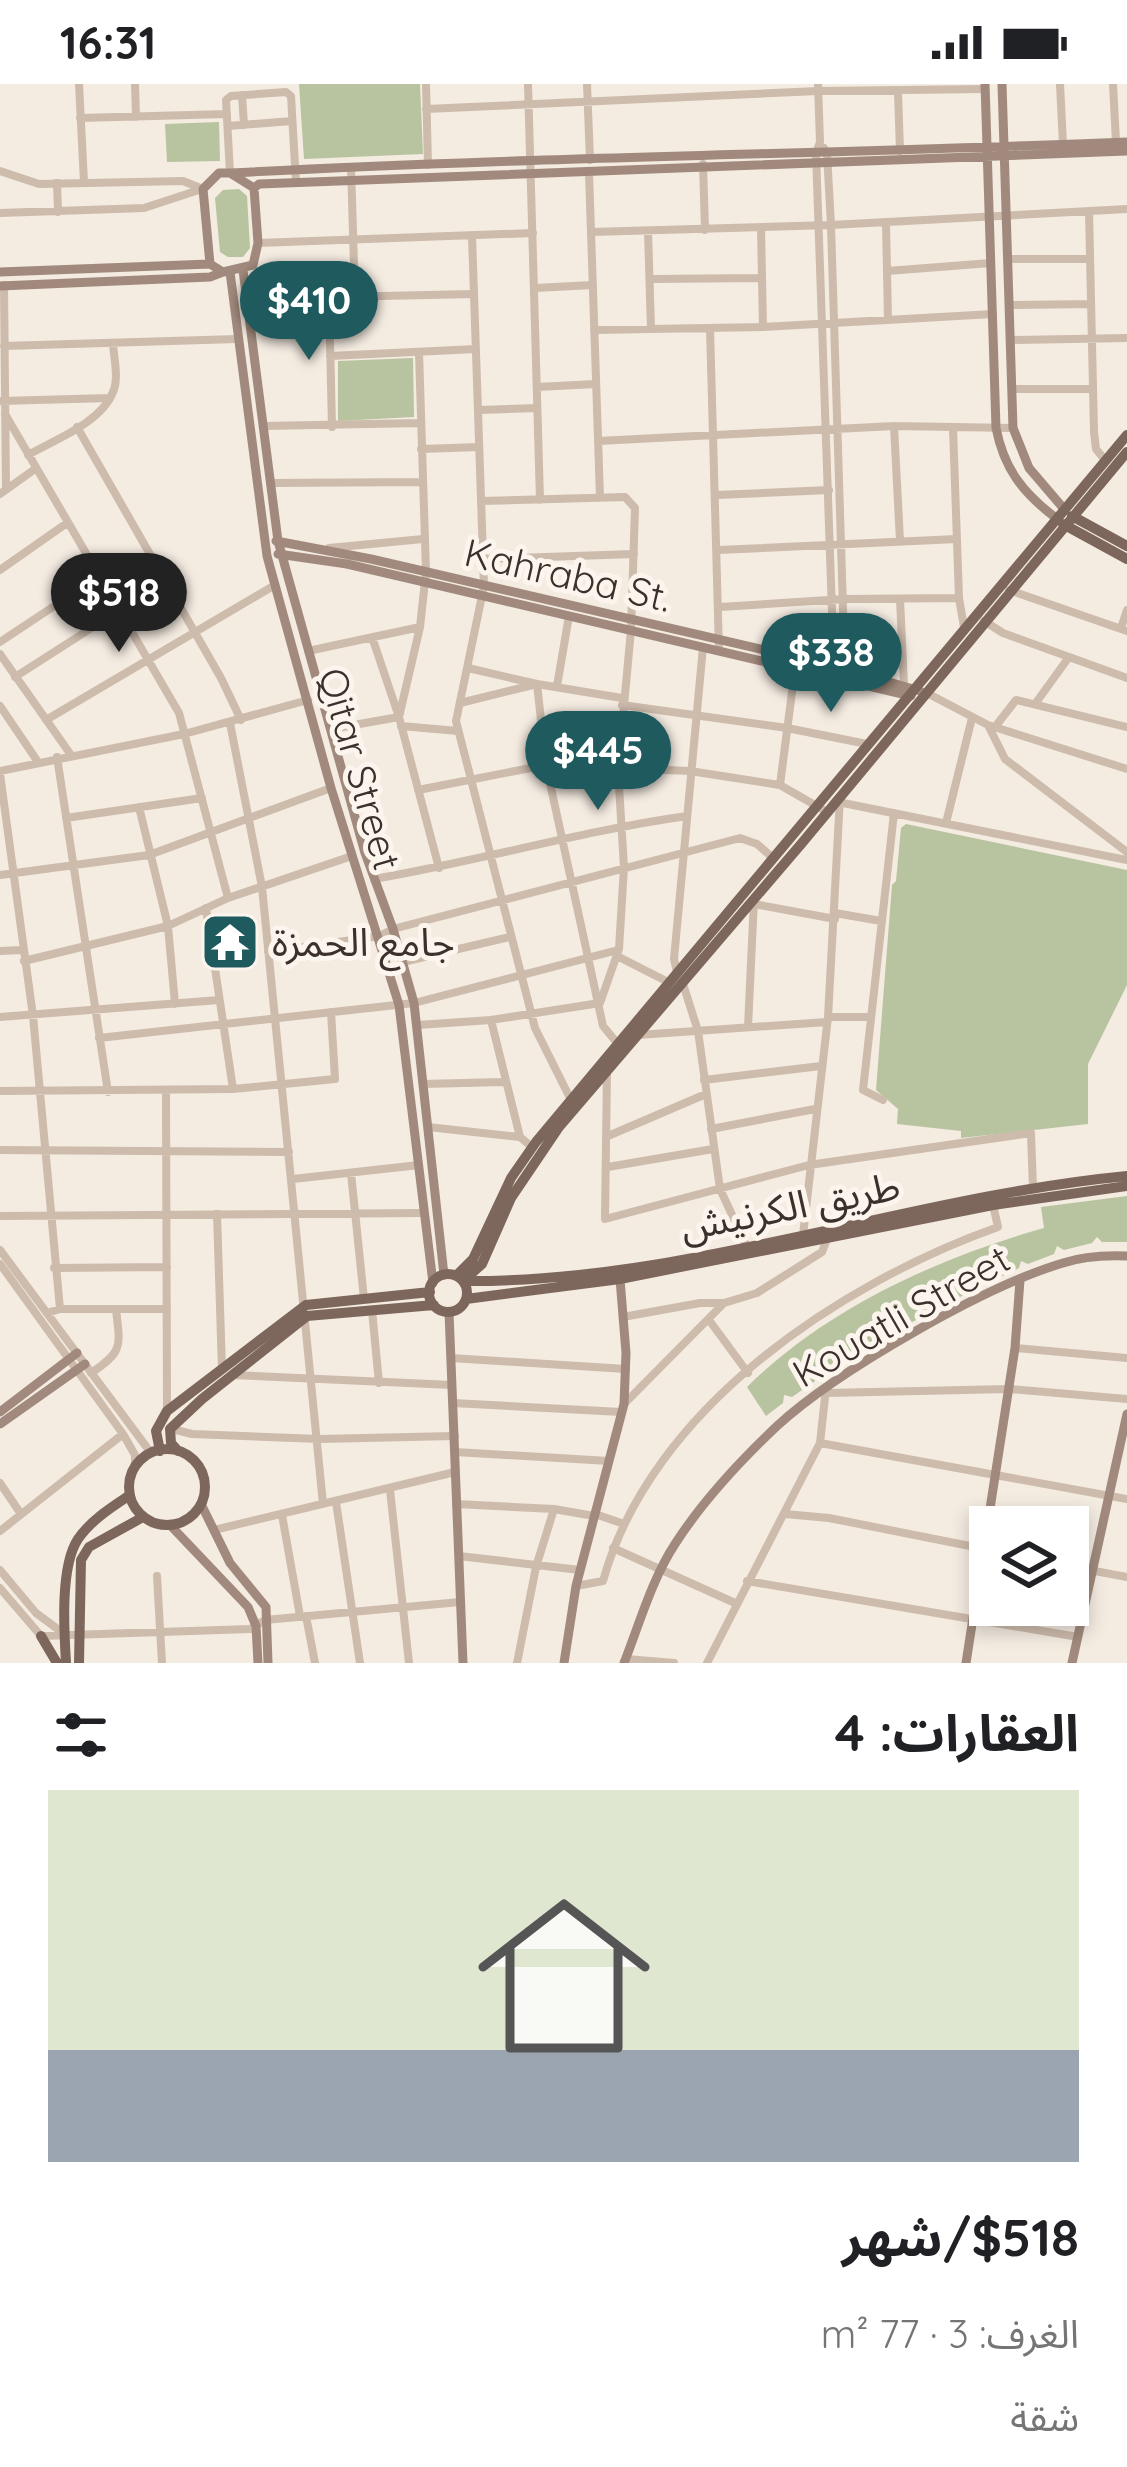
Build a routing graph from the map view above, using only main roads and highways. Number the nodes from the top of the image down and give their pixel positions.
1 (1002, 84) edge
2 (985, 87) edge
3 (1121, 142) edge
4 (1127, 151) edge
5 (987, 152) junction
6 (1003, 152) junction
7 (822, 156) junction
8 (703, 163) junction
9 (230, 173) junction
10 (254, 188) junction
11 (210, 264) junction
12 (243, 270) junction
13 (0, 272) edge
14 (227, 272) junction
15 (2, 285) edge
16 (248, 418) junction
17 (263, 420) junction
18 (1127, 435) edge
19 (1120, 460) edge
20 (268, 466) junction
21 (254, 469) junction
22 (1065, 517) junction
23 (278, 541) junction
24 (265, 543) junction
25 (1127, 546) edge
26 (282, 554) junction
27 (267, 556) junction
28 (1127, 559) edge
29 (424, 578) junction
30 (482, 591) junction
31 (631, 626) junction
32 (720, 646) junction
33 (839, 673) junction
34 (914, 692) junction
35 (838, 796) junction
36 (824, 808) junction
37 (676, 980) junction
38 (425, 1109) junction
39 (412, 1110) junction
40 (1127, 1175) edge
41 (1127, 1186) edge
42 (804, 1238) junction
43 (1127, 1256) edge
44 (620, 1279) junction
45 (1021, 1280) junction
46 (443, 1285) junction
47 (466, 1299) junction
48 (448, 1312) junction
49 (72, 1356) road end
50 (84, 1369) road end
51 (198, 1395) junction
52 (0, 1412) edge
53 (1127, 1414) edge
54 (0, 1424) edge
55 (178, 1450) junction
56 (155, 1452) junction
57 (130, 1495) junction
58 (201, 1504) junction
59 (993, 1506) edge
60 (143, 1516) junction
61 (170, 1525) junction
62 (261, 1623) junction
63 (972, 1626) edge
64 (41, 1636) road end
65 (625, 1661) edge
66 (57, 1663) edge
67 (66, 1663) edge
68 (79, 1663) edge
69 (258, 1663) edge
70 (268, 1663) edge
71 (463, 1663) edge
72 (564, 1663) edge
73 (966, 1663) edge
74 (1072, 1663) edge

1 - 6 main road
2 - 5 main road
3 - 6 main road
4 - 6 main road
5 - 6 main road
5 - 7 main road
5 - 7 main road
5 - 22 main road
6 - 22 main road
7 - 8 main road
8 - 9 main road
8 - 10 main road
9 - 10 main road
9 - 11 main road
10 - 12 main road
11 - 13 main road
11 - 14 main road
12 - 14 main road
12 - 17 main road, Qitar Street
14 - 15 main road
14 - 16 main road, Qitar Street
16 - 17 main road
16 - 21 main road, Qitar Street
17 - 20 main road, Qitar Street
18 - 19 main road
19 - 22 main road
20 - 21 main road
20 - 23 main road, Qitar Street
21 - 24 main road, Qitar Street
22 - 25 main road
22 - 28 main road
22 - 34 main road
22 - 34 main road
23 - 24 main road, Kahraba St.
23 - 26 main road, Qitar Street
23 - 29 main road, Kahraba St.
24 - 27 main road, Qitar Street
26 - 27 main road, Kahraba St.
26 - 29 main road, Kahraba St.
26 - 38 main road, Qitar Street
27 - 39 main road, Qitar Street
29 - 30 main road, Kahraba St.
30 - 31 main road, Kahraba St.
30 - 31 main road, Kahraba St.
31 - 32 main road, Kahraba St.
31 - 32 main road, Kahraba St.
32 - 33 main road, Kahraba St.
32 - 33 main road, Kahraba St.
33 - 34 main road, Kahraba St.
34 - 35 main road
34 - 35 main road
35 - 36 main road
36 - 37 main road
36 - 37 main road
37 - 46 main road
37 - 46 main road
38 - 39 main road
38 - 46 main road, Qitar Street
39 - 46 main road, Qitar Street
40 - 42 main road, طريق الكرنيش
41 - 42 main road, طريق الكرنيش
42 - 44 main road, طريق الكرنيش
42 - 46 main road, طريق الكرنيش
43 - 45 main road, Kouatli Street
44 - 47 main road, طريق الكرنيش
44 - 72 main road
45 - 59 main road
45 - 65 main road, Kouatli Street
46 - 47 main road
46 - 48 main road
46 - 51 main road, طريق الكرنيش
47 - 48 main road
48 - 71 main road
49 - 52 main road
50 - 54 main road
51 - 55 main road
51 - 56 main road
53 - 74 main road
55 - 56 main road
55 - 58 main road
56 - 57 main road
57 - 60 main road
57 - 67 main road
58 - 61 main road
58 - 62 main road
60 - 61 main road
60 - 68 main road
61 - 62 main road
62 - 69 main road
62 - 70 main road
63 - 73 main road
64 - 66 main road

